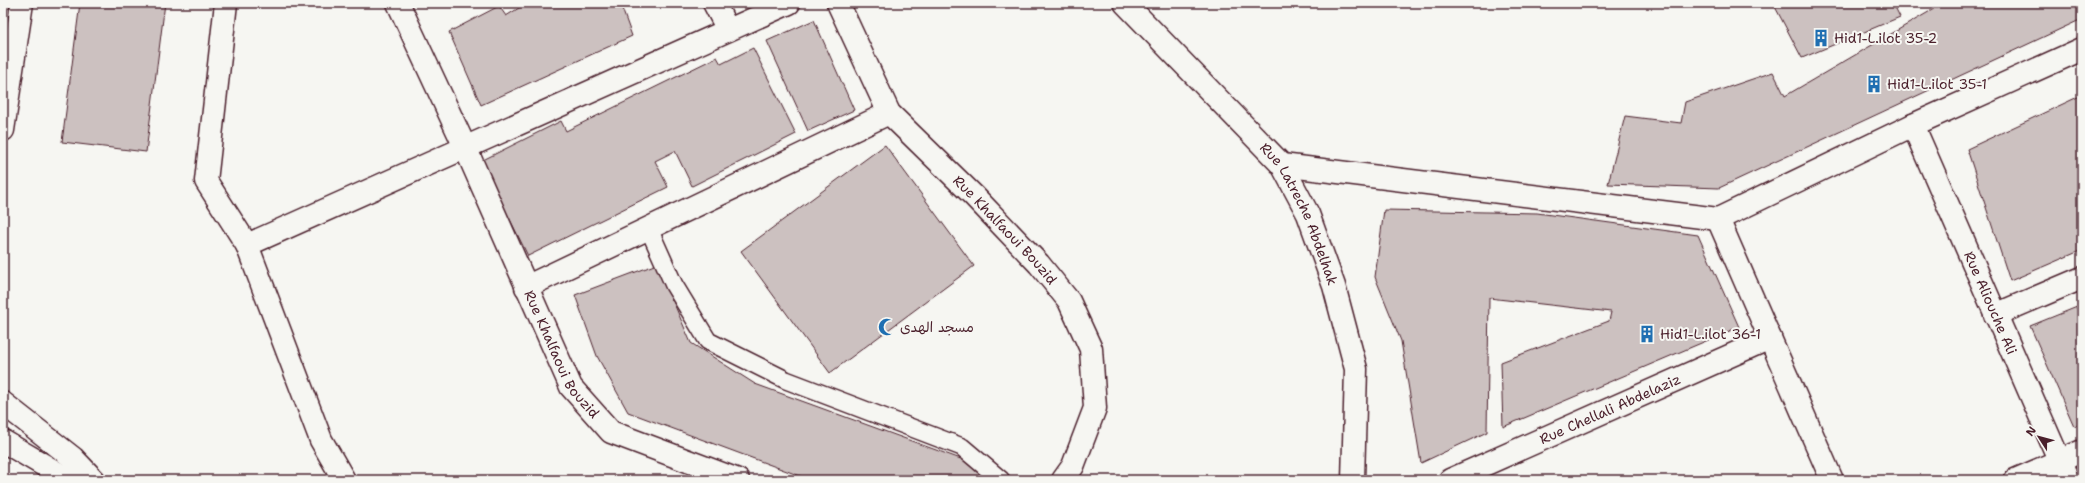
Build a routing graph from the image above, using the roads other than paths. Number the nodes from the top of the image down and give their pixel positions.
1 (22, 3) edge
2 (226, 3) edge
3 (398, 3) edge
4 (714, 3) edge
5 (789, 3) edge
6 (838, 3) edge
7 (1125, 3) edge
8 (728, 30) junction
9 (2082, 49) edge
10 (889, 113) junction
11 (1914, 125) junction
12 (3, 130) edge
13 (465, 147) junction
14 (1282, 164) junction
15 (1718, 218) junction
16 (649, 228) junction
17 (247, 245) junction
18 (2082, 278) edge
19 (526, 287) junction
20 (1995, 315) junction
21 (1770, 338) junction
22 (3, 403) edge
23 (4, 444) edge
24 (2082, 451) edge
25 (2064, 470) edge
26 (69, 480) edge
27 (94, 480) edge
28 (344, 480) edge
29 (738, 480) edge
30 (1001, 480) edge
31 (1063, 480) edge
32 (1353, 480) edge
33 (1450, 480) edge
34 (1832, 480) edge
35 (2015, 480) edge

1 - 12 street
2 - 17 street
3 - 13 street, Rue Khalfaoui Bouzid
4 - 8 street
5 - 8 street
6 - 10 street, Rue Khalfaoui Bouzid
7 - 14 street, Rue Latreche Abdelhak
8 - 13 street
9 - 11 street
10 - 16 street
10 - 31 street, Rue Khalfaoui Bouzid
11 - 15 street
11 - 20 street, Rue Aliouche Ali
13 - 17 street
13 - 19 street, Rue Khalfaoui Bouzid
14 - 15 street
14 - 32 street, Rue Latreche Abdelhak
15 - 21 street
16 - 19 street
16 - 30 lane
17 - 28 street
18 - 20 street
19 - 29 street, Rue Khalfaoui Bouzid
20 - 25 street, Rue Aliouche Ali
21 - 33 street, Rue Chellali Abdelaziz
21 - 34 street
22 - 27 street
23 - 26 street
24 - 25 street
25 - 35 street

